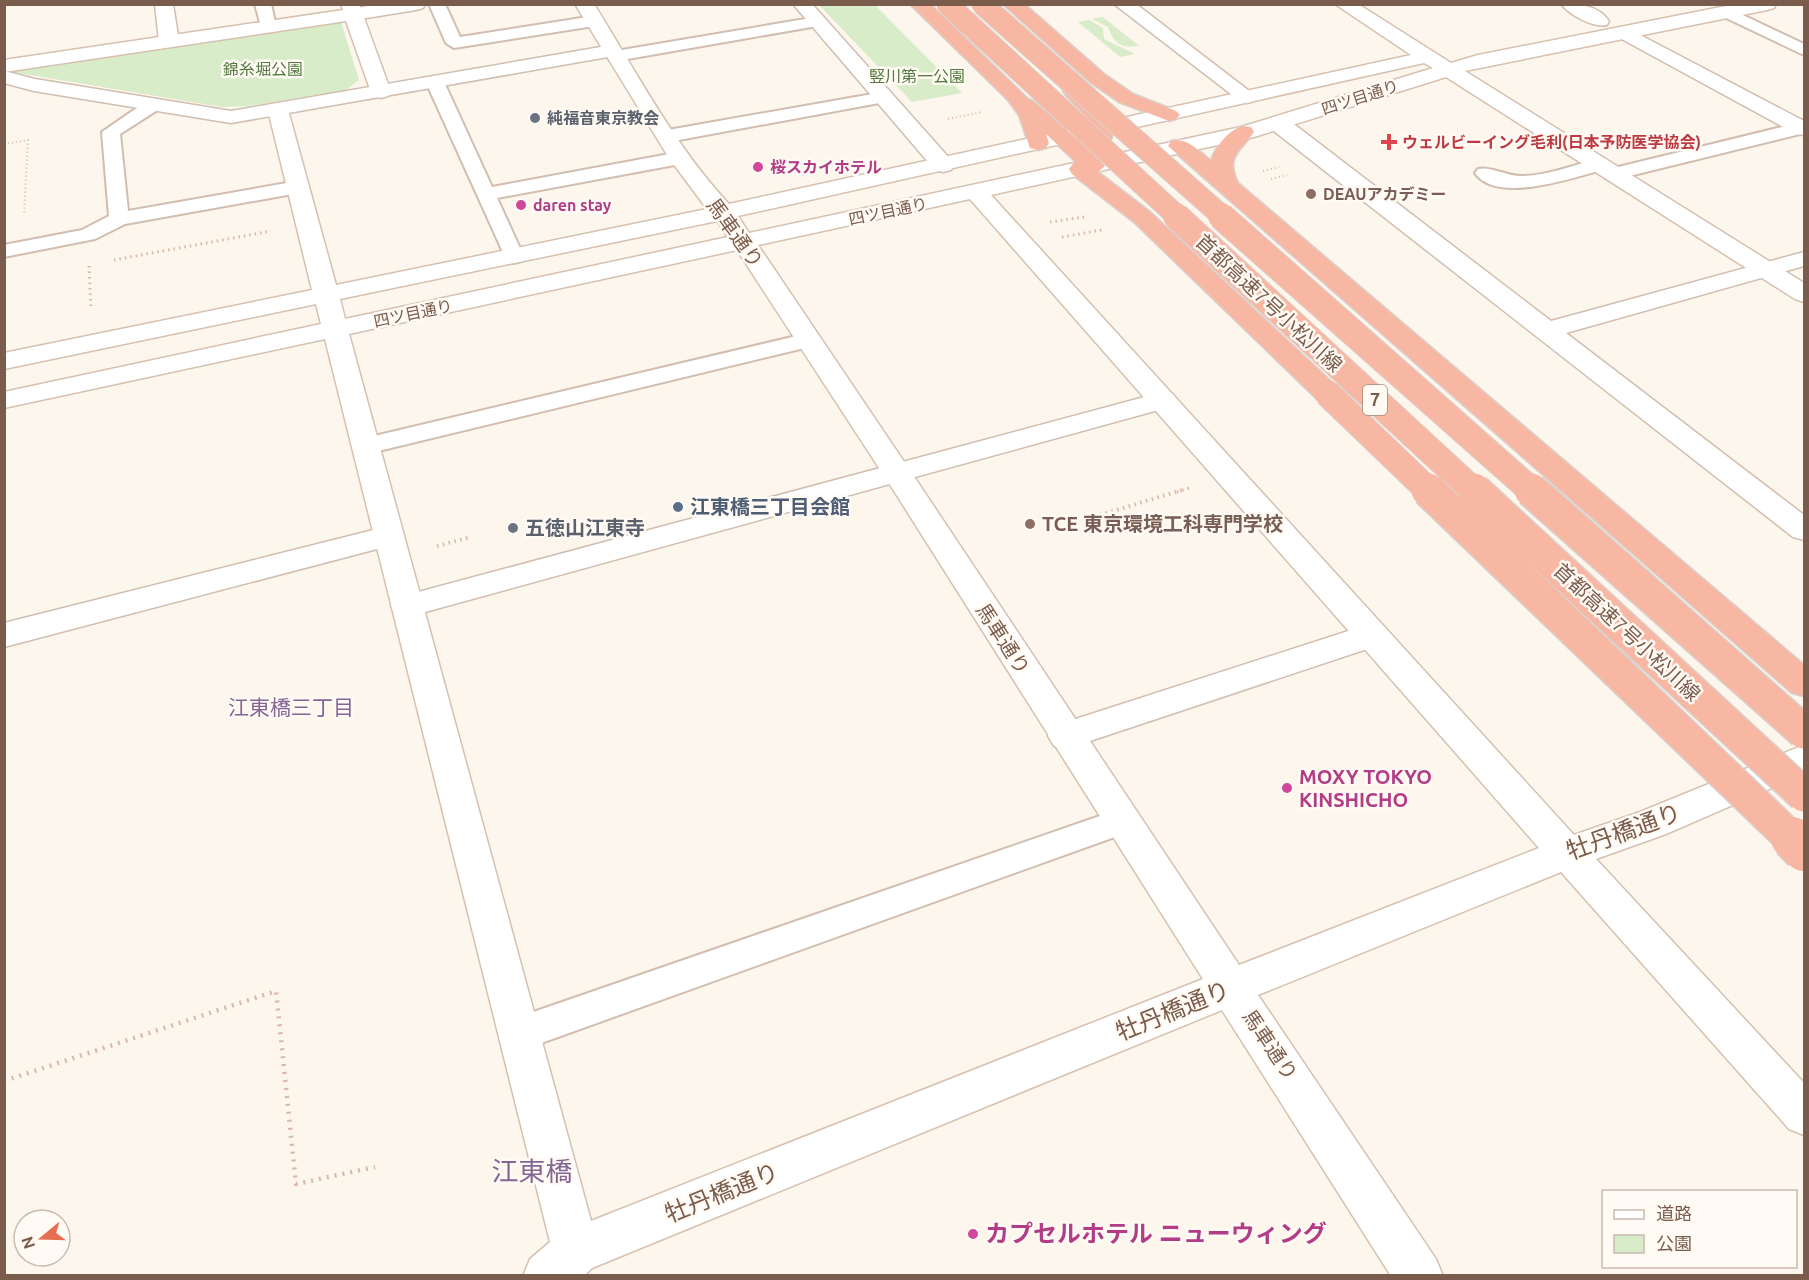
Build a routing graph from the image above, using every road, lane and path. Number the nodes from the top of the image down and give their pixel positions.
1 (164, 4) edge
2 (263, 4) edge
3 (416, 4) edge
4 (437, 4) edge
5 (802, 4) edge
6 (982, 4) edge
7 (990, 4) edge
8 (1012, 4) edge
9 (1123, 4) edge
10 (1344, 4) edge
11 (1570, 4) edge
12 (1679, 4) edge
13 (1767, 4) edge
14 (929, 5) edge
15 (352, 9) edge
16 (589, 13) edge
17 (1728, 13) junction
18 (1600, 21) junction
19 (817, 22) junction
20 (268, 27) junction
21 (1624, 33) junction
22 (169, 42) junction
23 (1804, 50) edge
24 (614, 53) junction
25 (1425, 57) junction
26 (4, 66) edge
27 (1446, 70) junction
28 (4, 77) edge
29 (435, 82) junction
30 (381, 92) junction
31 (1015, 96) junction
32 (884, 97) junction
33 (1247, 97) junction
34 (153, 105) junction
35 (278, 110) junction
36 (991, 110) dead end
37 (1169, 114) junction
38 (946, 119) dead end
39 (1278, 123) junction
40 (1103, 129) junction
41 (1803, 129) edge
42 (1243, 132) junction
43 (669, 136) junction
44 (1063, 138) junction
45 (1038, 143) junction
46 (4, 144) edge
47 (1179, 146) junction
48 (680, 158) junction
49 (943, 165) junction
50 (1087, 165) junction
51 (1606, 169) junction
52 (1485, 173) dead end
53 (1228, 186) junction
54 (298, 187) junction
55 (976, 192) junction
56 (485, 194) junction
57 (724, 213) junction
58 (119, 219) junction
59 (308, 224) junction
60 (88, 235) junction
61 (743, 243) junction
62 (14, 249) edge
63 (514, 257) junction
64 (1804, 259) edge
65 (89, 265) junction
66 (1766, 270) junction
67 (1804, 294) edge
68 (326, 295) junction
69 (335, 330) junction
70 (1547, 330) junction
71 (809, 340) junction
72 (92, 343) junction
73 (4, 361) edge
74 (4, 400) edge
75 (1162, 400) junction
76 (366, 446) junction
77 (896, 472) junction
78 (1230, 476) junction
79 (1100, 515) dead end
80 (1804, 530) edge
81 (389, 536) junction
82 (471, 537) dead end
83 (437, 546) dead end
84 (407, 606) junction
85 (4, 635) edge
86 (1373, 635) junction
87 (1804, 684) edge
88 (1804, 732) edge
89 (1066, 736) junction
90 (1804, 759) edge
91 (1804, 795) edge
92 (1123, 821) junction
93 (1804, 850) edge
94 (1568, 854) junction
95 (1231, 988) junction
96 (519, 1034) junction
97 (4, 1081) edge
98 (1804, 1114) edge
99 (375, 1167) dead end
100 (562, 1263) edge
101 (1419, 1275) edge

1 - 22 street
2 - 20 lane
3 - 15 street
4 - 16 lane
5 - 19 street
6 - 88 highway, 首都高速7号小松川線 / 7, bridge
7 - 40 highway
8 - 37 highway
9 - 33 street
10 - 25 street
11 - 18 street
12 - 18 street, 四ツ目通り
13 - 17 street, 四ツ目通り
14 - 31 highway
14 - 91 highway, 首都高速7号小松川線 / 7, bridge
15 - 20 street
15 - 30 street
16 - 24 street, 馬車通り
17 - 21 street, 四ツ目通り
17 - 23 lane
18 - 25 street, 四ツ目通り
19 - 24 lane
19 - 32 street
20 - 22 street
21 - 27 street, 四ツ目通り
21 - 41 street
22 - 26 street
24 - 29 street
24 - 43 street, 馬車通り
25 - 27 street
25 - 33 street, 四ツ目通り
27 - 39 street, 四ツ目通り
27 - 51 street
28 - 34 street
29 - 30 street
29 - 56 lane
30 - 35 street
31 - 44 highway
31 - 45 highway
32 - 43 lane
32 - 49 street
33 - 37 street, 四ツ目通り
34 - 35 street
34 - 58 lane
35 - 54 street
36 - 38 path
37 - 40 street, 四ツ目通り
39 - 42 street, 四ツ目通り
39 - 70 street
40 - 44 street, 四ツ目通り
40 - 50 highway
41 - 51 lane
42 - 47 street, 四ツ目通り
42 - 53 highway
43 - 48 street, 馬車通り
44 - 45 street, 四ツ目通り
44 - 50 highway
45 - 49 street, 四ツ目通り
46 - 62 path
47 - 50 street, 四ツ目通り
47 - 53 highway
48 - 56 lane
48 - 57 street, 馬車通り
49 - 57 street, 四ツ目通り
50 - 55 street, 四ツ目通り
50 - 93 highway, bridge
51 - 52 lane
51 - 66 street
53 - 87 highway
54 - 58 lane
54 - 59 street
55 - 61 street, 四ツ目通り
55 - 75 street
56 - 63 lane
57 - 61 street, 馬車通り
57 - 63 street, 四ツ目通り
58 - 60 lane
59 - 65 path
59 - 68 street
60 - 62 lane
60 - 65 path
61 - 69 street, 四ツ目通り
61 - 71 street, 馬車通り
63 - 68 street, 四ツ目通り
64 - 66 street
65 - 72 path
66 - 67 street
66 - 70 street
68 - 69 street
68 - 72 street, 四ツ目通り
69 - 74 street, 四ツ目通り
69 - 76 street
70 - 80 street
71 - 76 lane
71 - 77 street, 馬車通り
72 - 73 street, 四ツ目通り
75 - 77 street
75 - 78 street
76 - 81 street
77 - 84 street
77 - 89 street, 馬車通り
78 - 79 path
78 - 86 street
81 - 84 street
81 - 85 street
82 - 83 path
84 - 96 street
86 - 89 street
86 - 94 street
89 - 92 street, 馬車通り
90 - 94 street, 牡丹橋通り
92 - 95 street, 馬車通り
92 - 96 lane
94 - 95 street, 牡丹橋通り
94 - 98 street
95 - 100 street, 牡丹橋通り
95 - 101 street, 馬車通り
96 - 100 street
97 - 99 path

